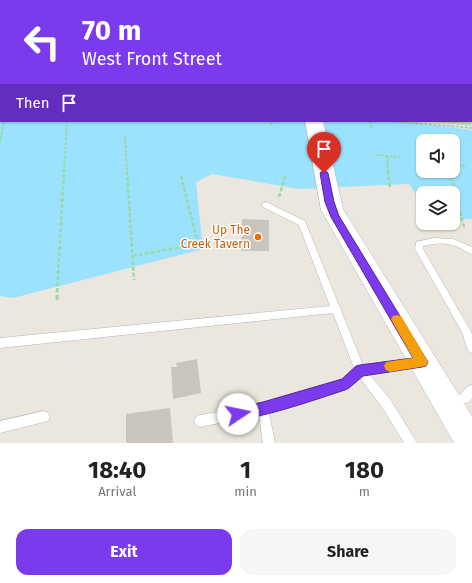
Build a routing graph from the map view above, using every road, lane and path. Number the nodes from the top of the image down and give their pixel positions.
1 (4, 122) edge
2 (67, 122) dead end
3 (272, 122) edge
4 (314, 122) edge
5 (370, 122) edge
6 (404, 122) edge
7 (271, 125) dead end
8 (371, 128) dead end
9 (472, 128) edge
10 (125, 136) dead end
11 (0, 143) edge
12 (376, 155) dead end
13 (387, 156) junction
14 (400, 157) dead end
15 (460, 166) edge
16 (467, 166) dead end
17 (286, 173) dead end
18 (181, 175) dead end
19 (452, 178) edge
20 (390, 189) dead end
21 (278, 196) dead end
22 (266, 205) dead end
23 (464, 227) dead end
24 (472, 251) edge
25 (133, 256) junction
26 (134, 280) dead end
27 (57, 300) dead end
28 (336, 309) junction
29 (0, 343) edge
30 (472, 348) edge
31 (422, 362) junction
32 (360, 370) junction
33 (472, 390) edge
34 (448, 404) junction
35 (263, 409) junction
36 (44, 417) dead end
37 (200, 421) dead end
38 (0, 427) edge
39 (269, 443) edge
40 (411, 443) edge
41 (471, 443) edge

1 - 11 path
2 - 27 path
3 - 7 path
4 - 31 main road
5 - 8 path
6 - 9 path
10 - 25 path
12 - 13 path
13 - 14 path
13 - 20 path
15 - 16 path
17 - 21 path
18 - 25 path
19 - 23 path
22 - 28 lane
24 - 30 lane
25 - 26 path
28 - 29 lane
28 - 32 lane
31 - 32 lane
31 - 34 main road
32 - 35 lane
32 - 40 lane
33 - 34 lane
34 - 41 main road
35 - 37 lane
35 - 39 lane
36 - 38 lane

